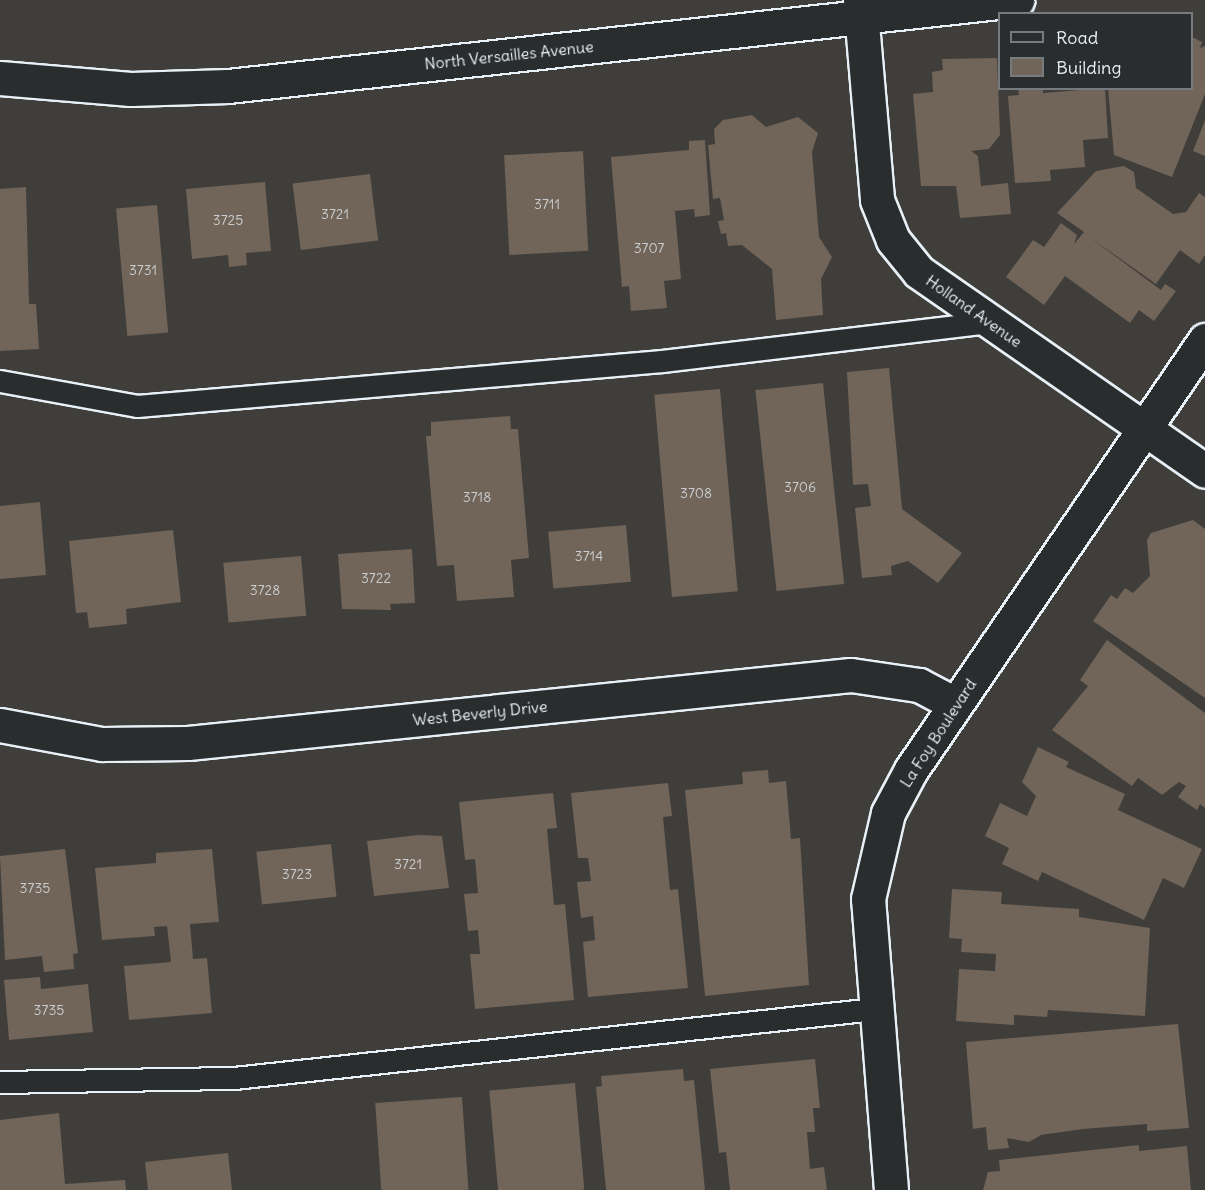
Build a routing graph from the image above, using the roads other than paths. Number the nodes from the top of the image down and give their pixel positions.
1 (1017, 0) edge
2 (860, 8) edge
3 (0, 78) edge
4 (989, 322) junction
5 (1205, 340) edge
6 (0, 381) edge
7 (1143, 430) junction
8 (1205, 471) edge
9 (956, 704) junction
10 (0, 725) edge
11 (874, 1009) junction
12 (0, 1082) edge
13 (891, 1190) edge

1 - 2 street, North Versailles Avenue
2 - 3 street, North Versailles Avenue
2 - 4 street, Holland Avenue
4 - 6 lane
4 - 7 street, Holland Avenue
5 - 7 street, La Foy Boulevard
7 - 8 street, Holland Avenue
7 - 9 street, La Foy Boulevard
9 - 10 street, West Beverly Drive
9 - 11 street, La Foy Boulevard
11 - 12 lane
11 - 13 street, La Foy Boulevard

